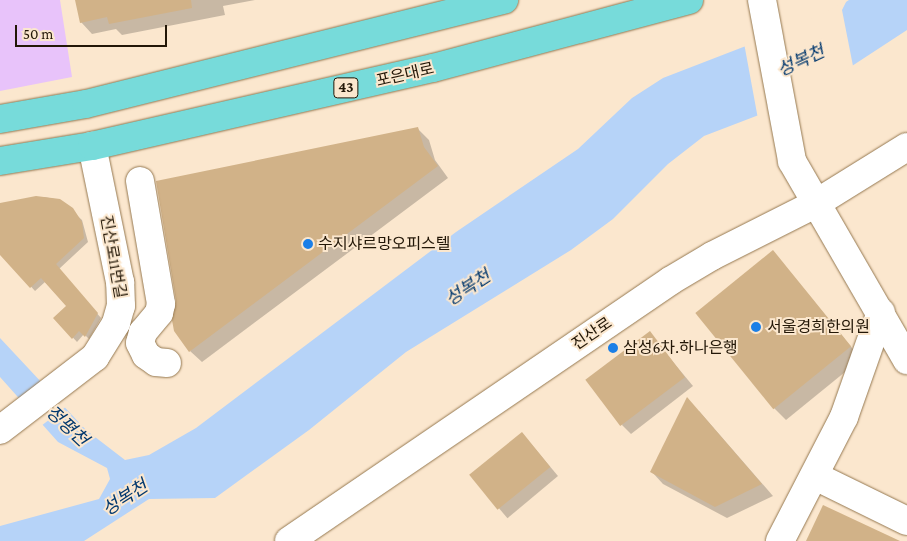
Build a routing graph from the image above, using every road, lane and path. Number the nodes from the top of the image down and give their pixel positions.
1 (504, 0) edge
2 (689, 0) edge
3 (764, 10) edge
4 (0, 119) edge
5 (92, 146) junction
6 (907, 147) edge
7 (0, 161) edge
8 (140, 182) dead end
9 (815, 204) junction
10 (153, 251) junction
11 (114, 258) junction
12 (881, 312) junction
13 (907, 360) edge
14 (168, 363) dead end
15 (0, 430) edge
16 (815, 476) junction
17 (907, 521) edge
18 (290, 540) edge
19 (780, 541) edge

1 - 4 main road
2 - 5 main road, 포은대로 / 43
3 - 9 street
5 - 7 main road, 포은대로 / 43
5 - 11 street, 진산로11번길
6 - 9 street, 진산로
8 - 10 street
9 - 12 street
9 - 18 street, 진산로
10 - 11 street
10 - 14 street
11 - 15 street, 진산로11번길
12 - 13 street
12 - 16 street
16 - 17 street
16 - 19 street

